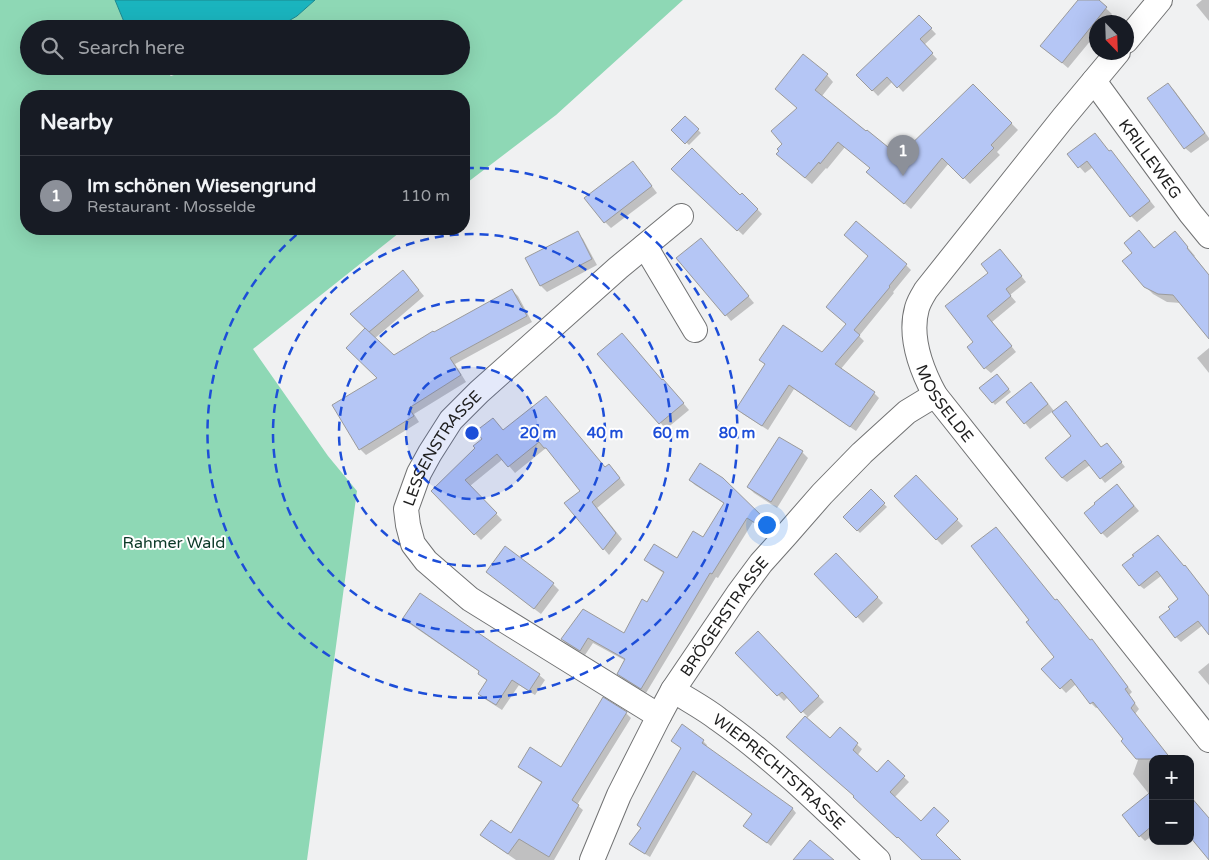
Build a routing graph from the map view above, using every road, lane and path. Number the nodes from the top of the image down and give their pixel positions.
1 (1160, 0) edge
2 (1134, 31) edge
3 (1111, 60) edge
4 (1094, 81) junction
5 (681, 216) dead end
6 (1209, 236) edge
7 (645, 246) junction
8 (695, 330) dead end
9 (935, 395) junction
10 (673, 690) junction
11 (659, 716) junction
12 (1209, 740) edge
13 (592, 860) edge
14 (878, 860) edge

1 - 2 street
3 - 4 street, MOSSELDE
4 - 6 street, KRILLEWEG
4 - 9 street, MOSSELDE
5 - 7 street, LESSENSTRASSE
7 - 8 street
7 - 11 street, LESSENSTRASSE
9 - 10 street, BRÖGERSTRASSE
9 - 12 street, MOSSELDE
10 - 11 street, BRÖGERSTRASSE
10 - 14 street, WIEPRECHTSTRASSE
11 - 13 street, BRÖGERSTRASSE

